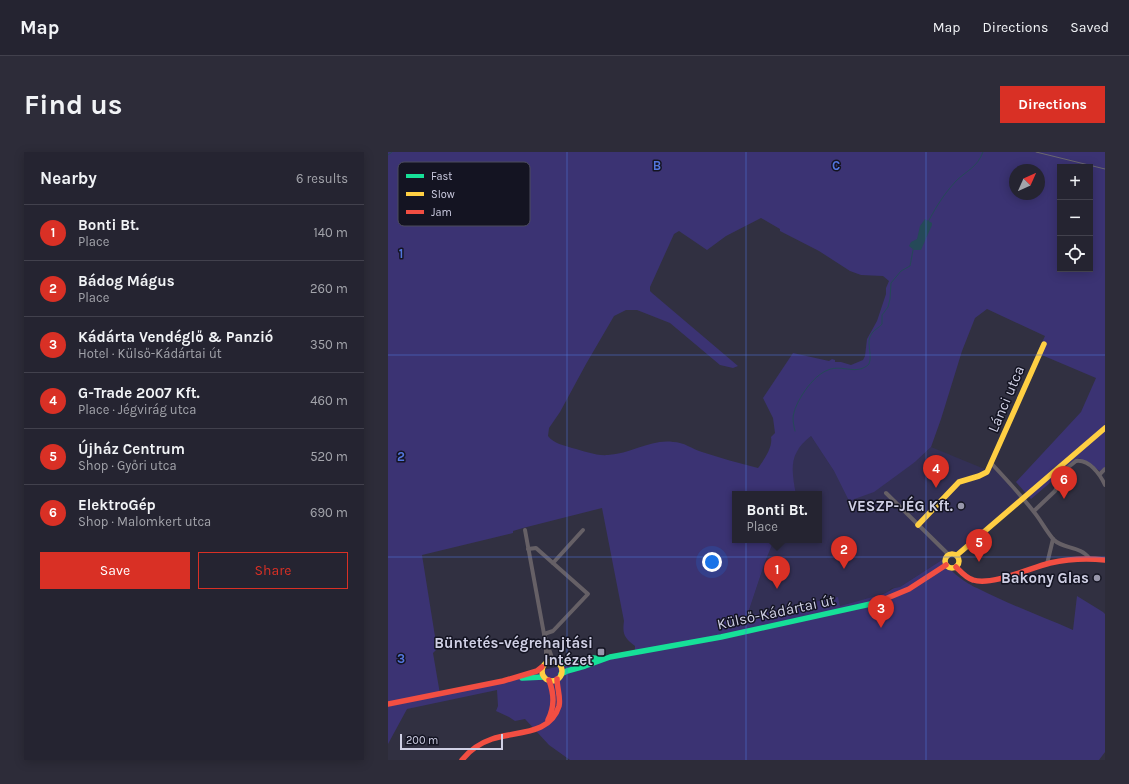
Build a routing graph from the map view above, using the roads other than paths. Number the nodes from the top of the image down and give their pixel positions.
1 (1044, 344) dead end
2 (1105, 428) edge
3 (991, 463) junction
4 (1105, 469) edge
5 (1100, 474) junction
6 (1105, 485) edge
7 (886, 493) dead end
8 (1023, 498) junction
9 (1034, 511) junction
10 (918, 525) junction
11 (524, 530) dead end
12 (582, 530) dead end
13 (1054, 539) junction
14 (528, 549) junction
15 (948, 554) junction
16 (957, 555) junction
17 (1088, 558) junction
18 (1105, 560) edge
19 (553, 563) junction
20 (1047, 564) junction
21 (946, 565) junction
22 (956, 566) junction
23 (544, 634) junction
24 (545, 640) junction
25 (602, 659) junction
26 (553, 661) junction
27 (546, 662) junction
28 (559, 664) junction
29 (542, 667) junction
30 (559, 676) junction
31 (546, 678) junction
32 (503, 681) junction
33 (388, 704) edge
34 (546, 724) junction
35 (462, 760) edge

1 - 3 main road, Lánci utca
2 - 8 main road
3 - 8 street
3 - 10 main road
4 - 5 street
5 - 6 street
5 - 9 street
7 - 10 street
8 - 9 street
8 - 16 main road
9 - 13 street
10 - 15 street
11 - 14 street
12 - 19 street
13 - 17 street
13 - 20 street
14 - 19 street
14 - 23 street
15 - 16 main road
15 - 21 main road
16 - 22 main road
17 - 18 main road
17 - 20 main road
19 - 23 street
20 - 22 main road
21 - 22 main road
21 - 25 main road, Külső-Kádártai út
23 - 24 street
24 - 26 street
24 - 27 street
25 - 28 main road, Külső-Kádártai út
25 - 30 main road, Külső-Kádártai út
26 - 27 main road
26 - 28 main road
27 - 29 main road
28 - 30 main road
29 - 31 main road
29 - 32 main road
30 - 31 main road
30 - 34 main road
31 - 32 main road
31 - 34 main road
32 - 33 main road
34 - 35 main road

